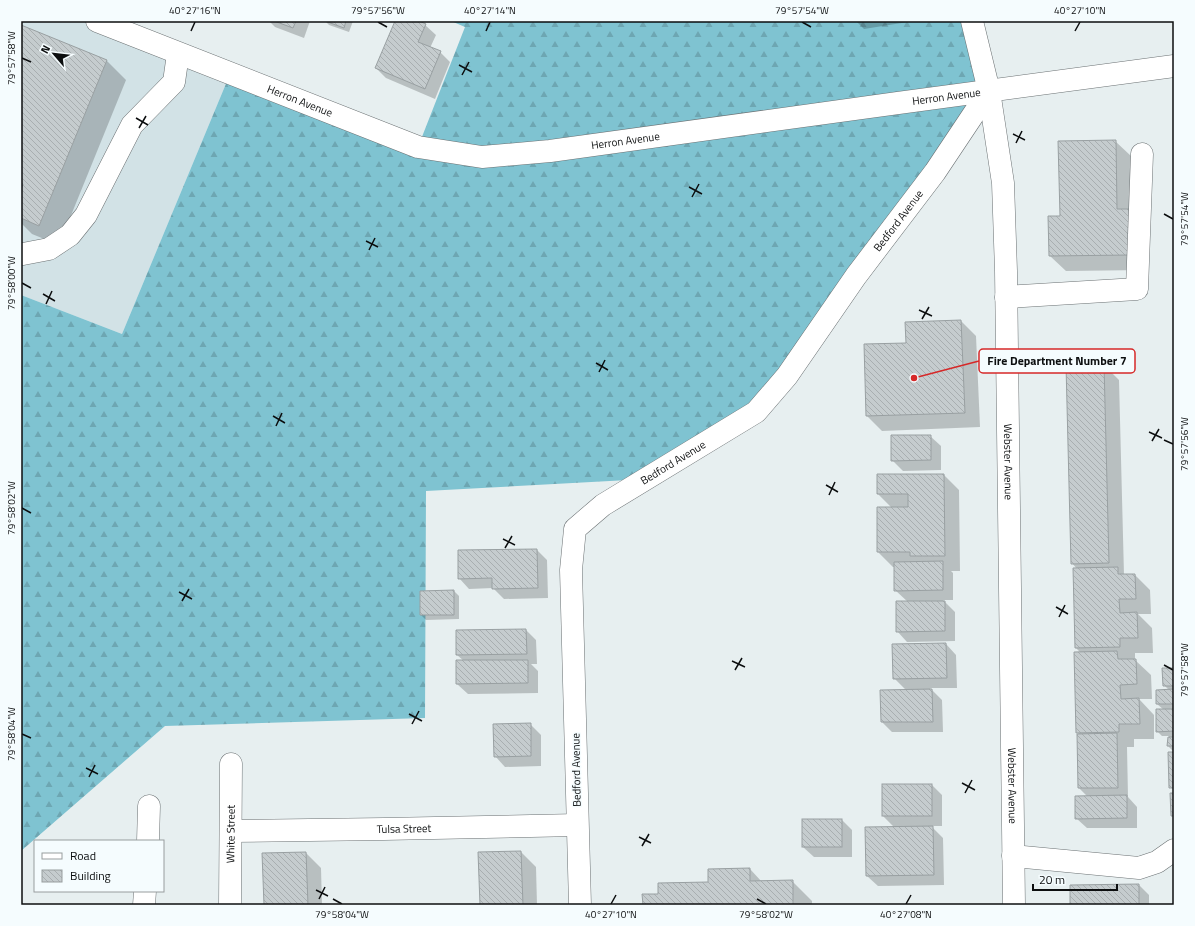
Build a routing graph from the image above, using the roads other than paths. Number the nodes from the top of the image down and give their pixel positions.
1 (97, 21) edge
2 (972, 21) edge
3 (178, 54) junction
4 (1174, 66) edge
5 (989, 91) junction
6 (1142, 154) dead end
7 (23, 254) dead end
8 (1006, 297) junction
9 (231, 764) dead end
10 (149, 806) dead end
11 (577, 825) junction
12 (231, 831) junction
13 (148, 840) edge
14 (1174, 850) edge
15 (1013, 856) junction
16 (145, 892) edge
17 (144, 905) edge
18 (230, 905) edge
19 (580, 905) edge
20 (1014, 905) edge

1 - 3 street, Herron Avenue
2 - 5 street, Webster Avenue
3 - 5 street, Herron Avenue
3 - 7 street
4 - 5 street, Herron Avenue
5 - 8 street, Webster Avenue
5 - 11 street, Bedford Avenue
6 - 8 street
8 - 15 street, Webster Avenue
9 - 12 street, White Street
10 - 13 street
11 - 12 street, Tulsa Street
11 - 19 street, Bedford Avenue
12 - 18 street, White Street
14 - 15 street
15 - 20 street, Webster Avenue
16 - 17 street

